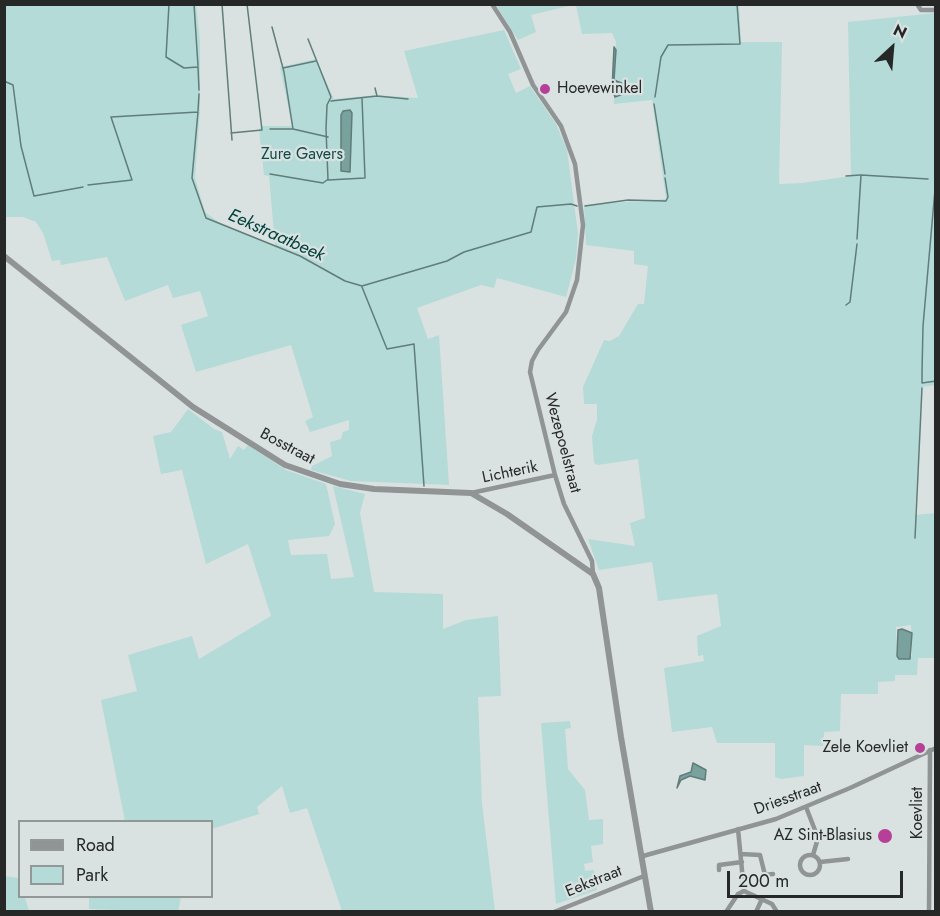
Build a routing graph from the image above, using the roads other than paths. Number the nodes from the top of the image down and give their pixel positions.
1 (492, 4) edge
2 (917, 4) edge
3 (936, 10) edge
4 (4, 256) edge
5 (555, 475) junction
6 (471, 493) junction
7 (593, 574) junction
8 (936, 748) edge
9 (930, 750) junction
10 (806, 807) junction
11 (738, 830) junction
12 (741, 854) junction
13 (813, 855) junction
14 (643, 856) junction
15 (848, 859) dead end
16 (742, 862) junction
17 (820, 862) junction
18 (719, 864) dead end
19 (773, 874) dead end
20 (644, 876) junction
21 (744, 891) junction
22 (762, 899) junction
23 (554, 912) edge
24 (651, 912) edge
25 (726, 912) edge
26 (756, 912) edge
27 (777, 912) edge
28 (929, 912) edge

1 - 5 street, Wezepoelstraat
2 - 3 street
4 - 6 street, Bosstraat
5 - 6 street, Lichterik
5 - 7 street, Wezepoelstraat
6 - 7 street, Bosstraat
7 - 14 street, Wezepoelstraat
8 - 9 street, Driesstraat
9 - 10 street, Driesstraat
9 - 28 street, Koevliet
10 - 11 street, Driesstraat
10 - 13 street
11 - 12 street
11 - 14 street, Driesstraat
12 - 16 street
12 - 19 street
13 - 17 street
13 - 17 street
14 - 20 street, Wezepoelstraat
15 - 17 street
16 - 18 street
16 - 21 street
20 - 23 street, Eekstraat
20 - 24 street, Wezepoelstraat
21 - 22 street
21 - 25 street
22 - 26 street
22 - 27 street

